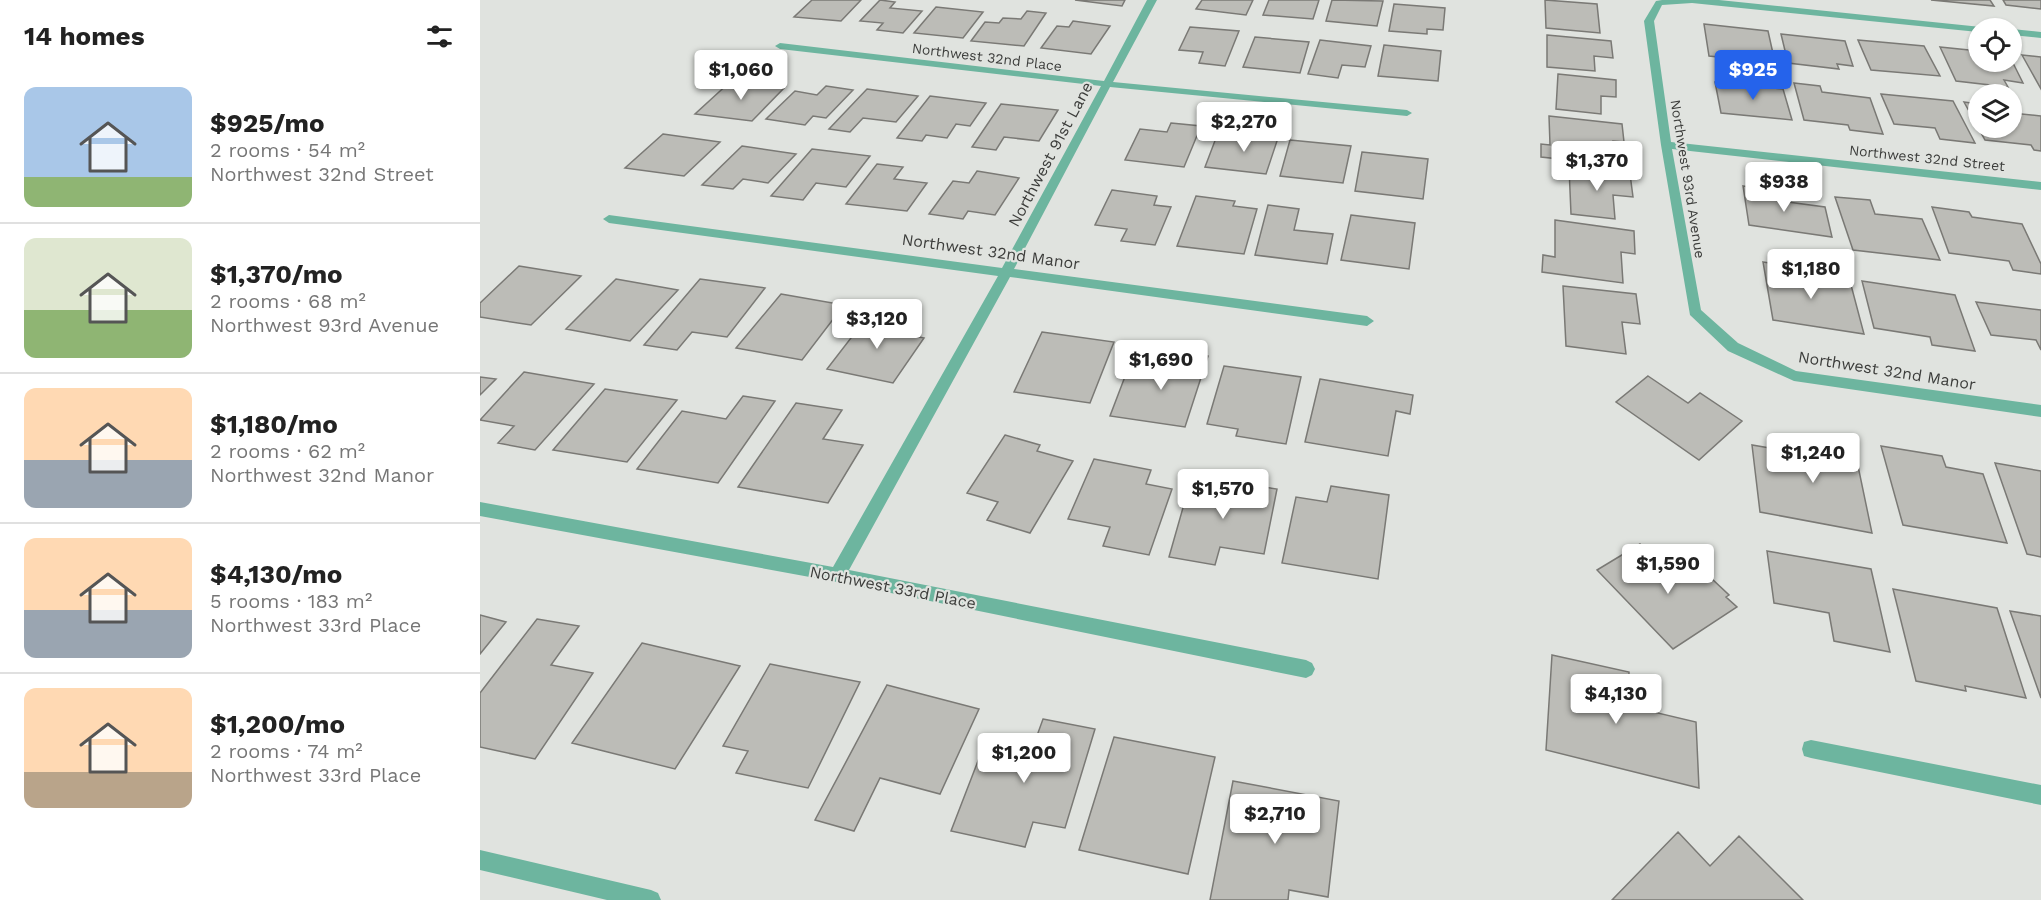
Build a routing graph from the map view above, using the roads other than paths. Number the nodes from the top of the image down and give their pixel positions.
1 (1152, 0) edge
2 (1692, 0) edge
3 (1968, 28) edge
4 (2022, 33) edge
5 (2041, 35) edge
6 (780, 46) dead end
7 (1106, 84) junction
8 (1407, 113) dead end
9 (1666, 145) junction
10 (2041, 186) edge
11 (609, 219) dead end
12 (1007, 271) junction
13 (1367, 321) dead end
14 (1733, 346) joint
15 (2041, 411) edge
16 (480, 509) edge
17 (837, 575) junction
18 (1306, 669) dead end
19 (1811, 749) dead end
20 (2041, 795) edge
21 (480, 860) edge
22 (651, 900) edge

1 - 7 street, Northwest 91st Lane
2 - 3 street
2 - 9 street, Northwest 93rd Avenue
4 - 5 street
6 - 7 street, Northwest 32nd Place
7 - 8 street, Northwest 32nd Place
7 - 12 street, Northwest 91st Lane
9 - 10 street, Northwest 32nd Street
9 - 14 street, Northwest 93rd Avenue
11 - 12 street, Northwest 32nd Manor
12 - 13 street, Northwest 32nd Manor
12 - 17 street, Northwest 91st Lane
14 - 15 street, Northwest 32nd Manor
16 - 17 street, Northwest 33rd Place
17 - 18 street, Northwest 33rd Place
19 - 20 street
21 - 22 street

